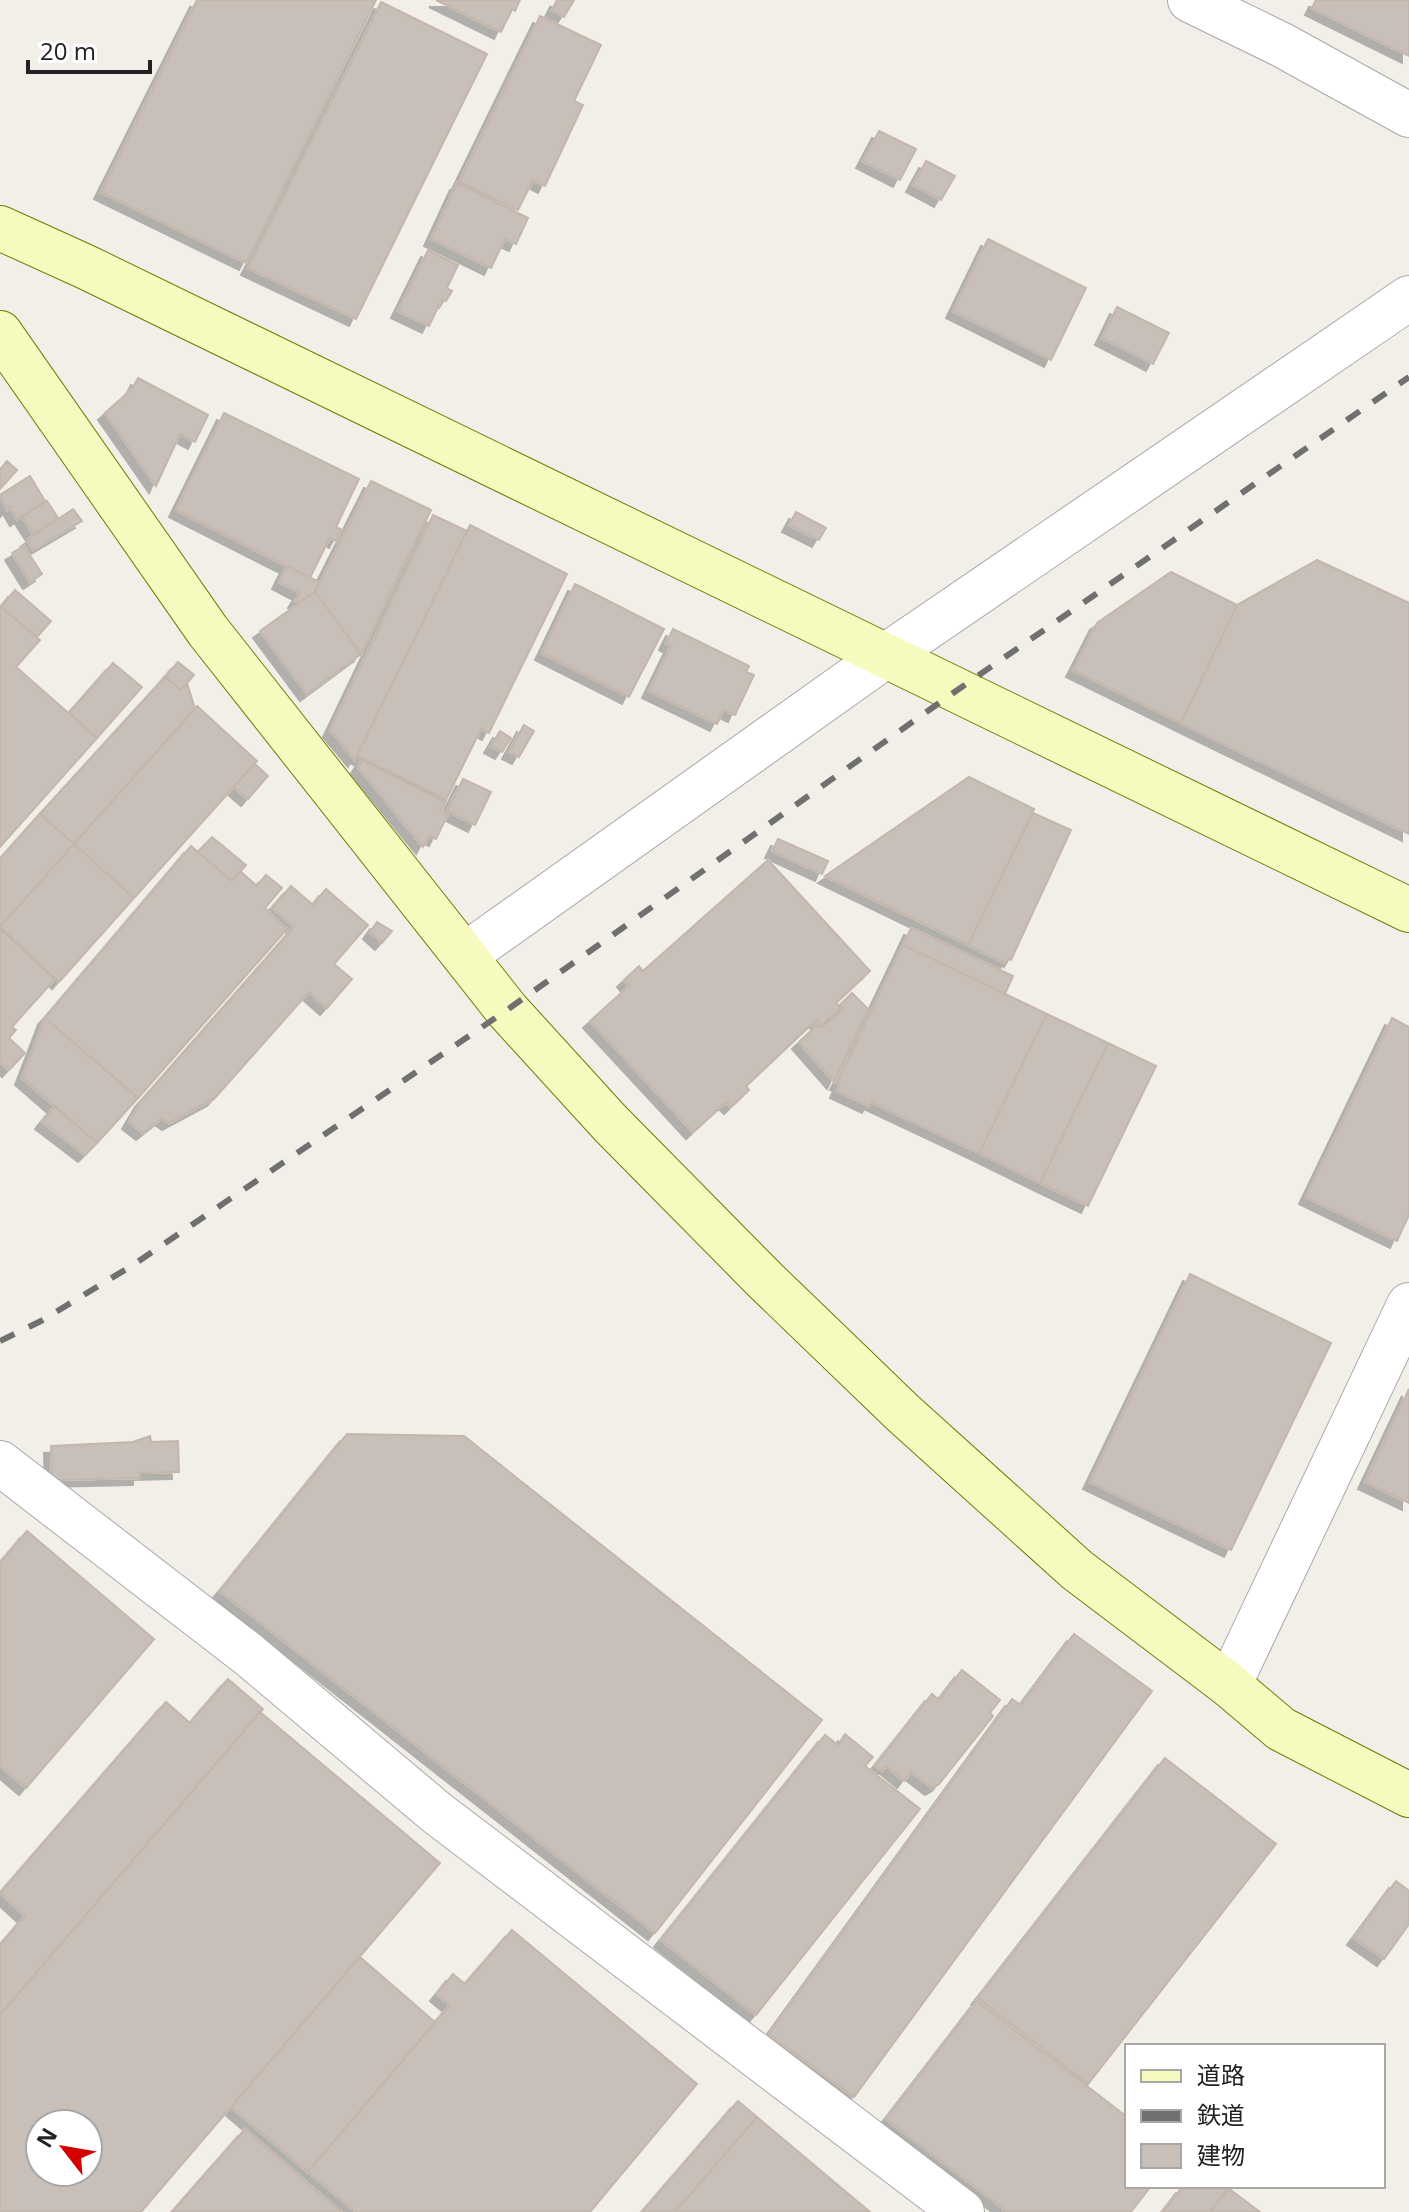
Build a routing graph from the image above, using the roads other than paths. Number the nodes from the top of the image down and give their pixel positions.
1 (1190, 0) edge
2 (1409, 115) edge
3 (0, 228) edge
4 (1409, 298) edge
5 (0, 333) edge
6 (884, 657) junction
7 (1409, 910) edge
8 (465, 955) junction
9 (1407, 1314) edge
10 (0, 1463) edge
11 (1229, 1685) junction
12 (1409, 1795) edge
13 (962, 2212) edge

1 - 2 street
3 - 6 street
4 - 6 street
5 - 8 street
6 - 7 street
6 - 8 street
8 - 11 street
9 - 11 street
10 - 13 street
11 - 12 street

